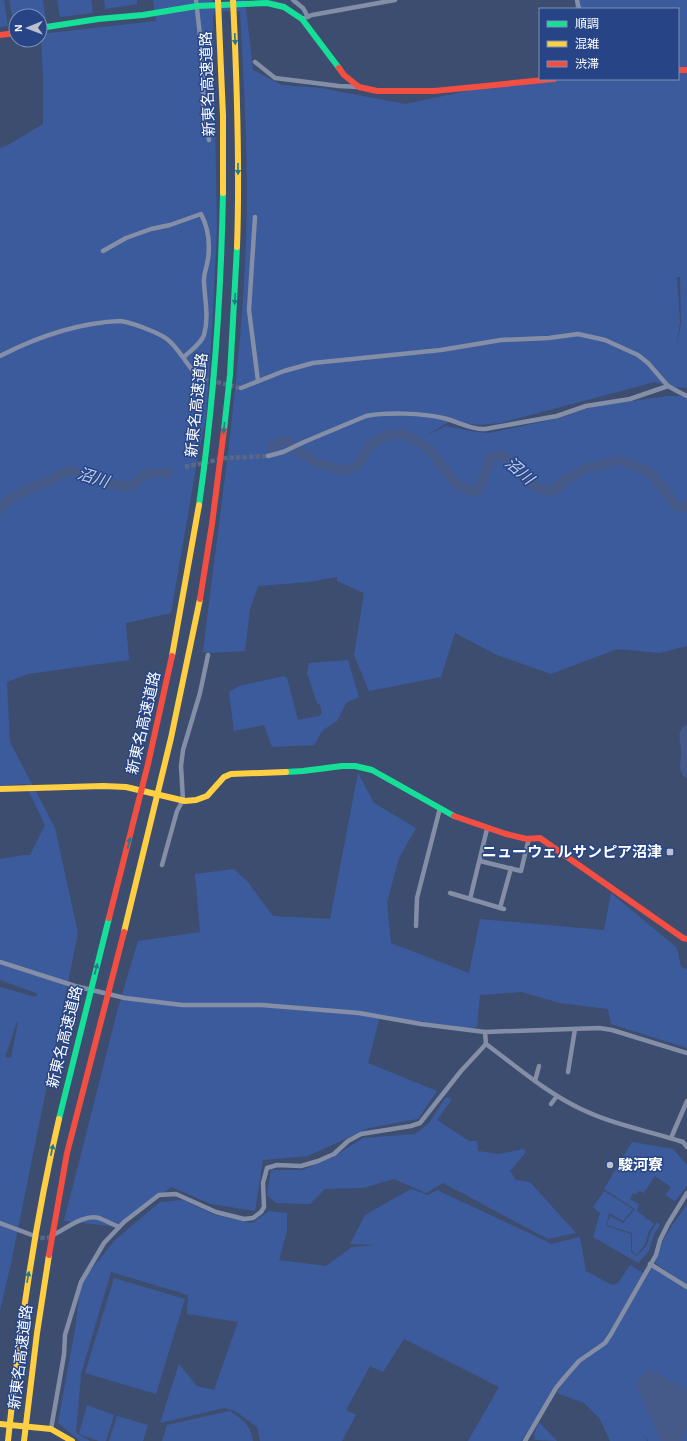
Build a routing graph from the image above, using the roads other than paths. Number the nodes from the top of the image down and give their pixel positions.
1 (218, 0) edge
2 (233, 0) edge
3 (293, 0) edge
4 (395, 0) edge
5 (198, 4) edge
6 (305, 18) junction
7 (48, 27) edge
8 (254, 62) dead end
9 (540, 80) edge
10 (359, 87) junction
11 (210, 140) dead end
12 (255, 217) dead end
13 (103, 251) dead end
14 (0, 356) edge
15 (184, 358) junction
16 (204, 379) tunnel mouth
17 (258, 381) junction
18 (668, 386) junction
19 (241, 388) tunnel mouth
20 (687, 396) edge
21 (268, 456) tunnel mouth
22 (208, 655) dead end
23 (0, 789) edge
24 (180, 799) junction
25 (440, 808) junction
26 (488, 828) junction
27 (529, 838) junction
28 (480, 861) junction
29 (162, 865) dead end
30 (511, 868) junction
31 (450, 893) dead end
32 (470, 899) junction
33 (416, 926) dead end
34 (687, 939) edge
35 (0, 962) edge
36 (575, 1029) junction
37 (485, 1032) junction
38 (486, 1044) junction
39 (687, 1053) edge
40 (538, 1066) dead end
41 (568, 1072) dead end
42 (535, 1081) junction
43 (557, 1096) junction
44 (687, 1101) edge
45 (551, 1104) dead end
46 (672, 1138) junction
47 (687, 1147) edge
48 (687, 1193) edge
49 (0, 1223) edge
50 (119, 1227) junction
51 (54, 1234) tunnel mouth
52 (32, 1235) tunnel mouth
53 (650, 1264) junction
54 (687, 1287) edge
55 (0, 1424) edge
56 (51, 1429) junction
57 (8, 1441) edge
58 (24, 1441) edge
59 (72, 1441) edge
60 (525, 1441) edge

57 -> 1 main road, 新東名高速道路
2 -> 58 main road, 新東名高速道路
3 - 6 street
4 - 6 street
5 - 6 main road
5 - 7 main road
5 - 11 street
6 - 10 main road
8 - 10 street
9 - 10 main road
12 - 17 street
13 - 15 street
14 - 15 street
15 - 16 street
17 - 18 street
17 - 19 street
18 - 20 street
18 - 21 street
22 - 24 street
23 - 24 main road
24 - 25 main road
24 - 29 street
25 - 26 main road
25 - 33 street
26 - 27 main road
26 - 28 street
27 - 30 street
27 - 34 main road
28 - 30 street
28 - 32 street
30 - 32 street
31 - 32 street
35 - 37 street
36 - 37 street
36 - 39 street
36 - 41 street
37 - 38 street
38 - 42 street
38 - 50 street
40 - 42 street
42 - 43 street
43 - 45 street
43 - 46 street
44 - 46 street
46 - 47 street
48 - 53 street
49 - 52 street
50 - 51 street
50 - 56 street
53 - 54 street
53 - 60 street
55 - 56 main road
56 - 59 main road

